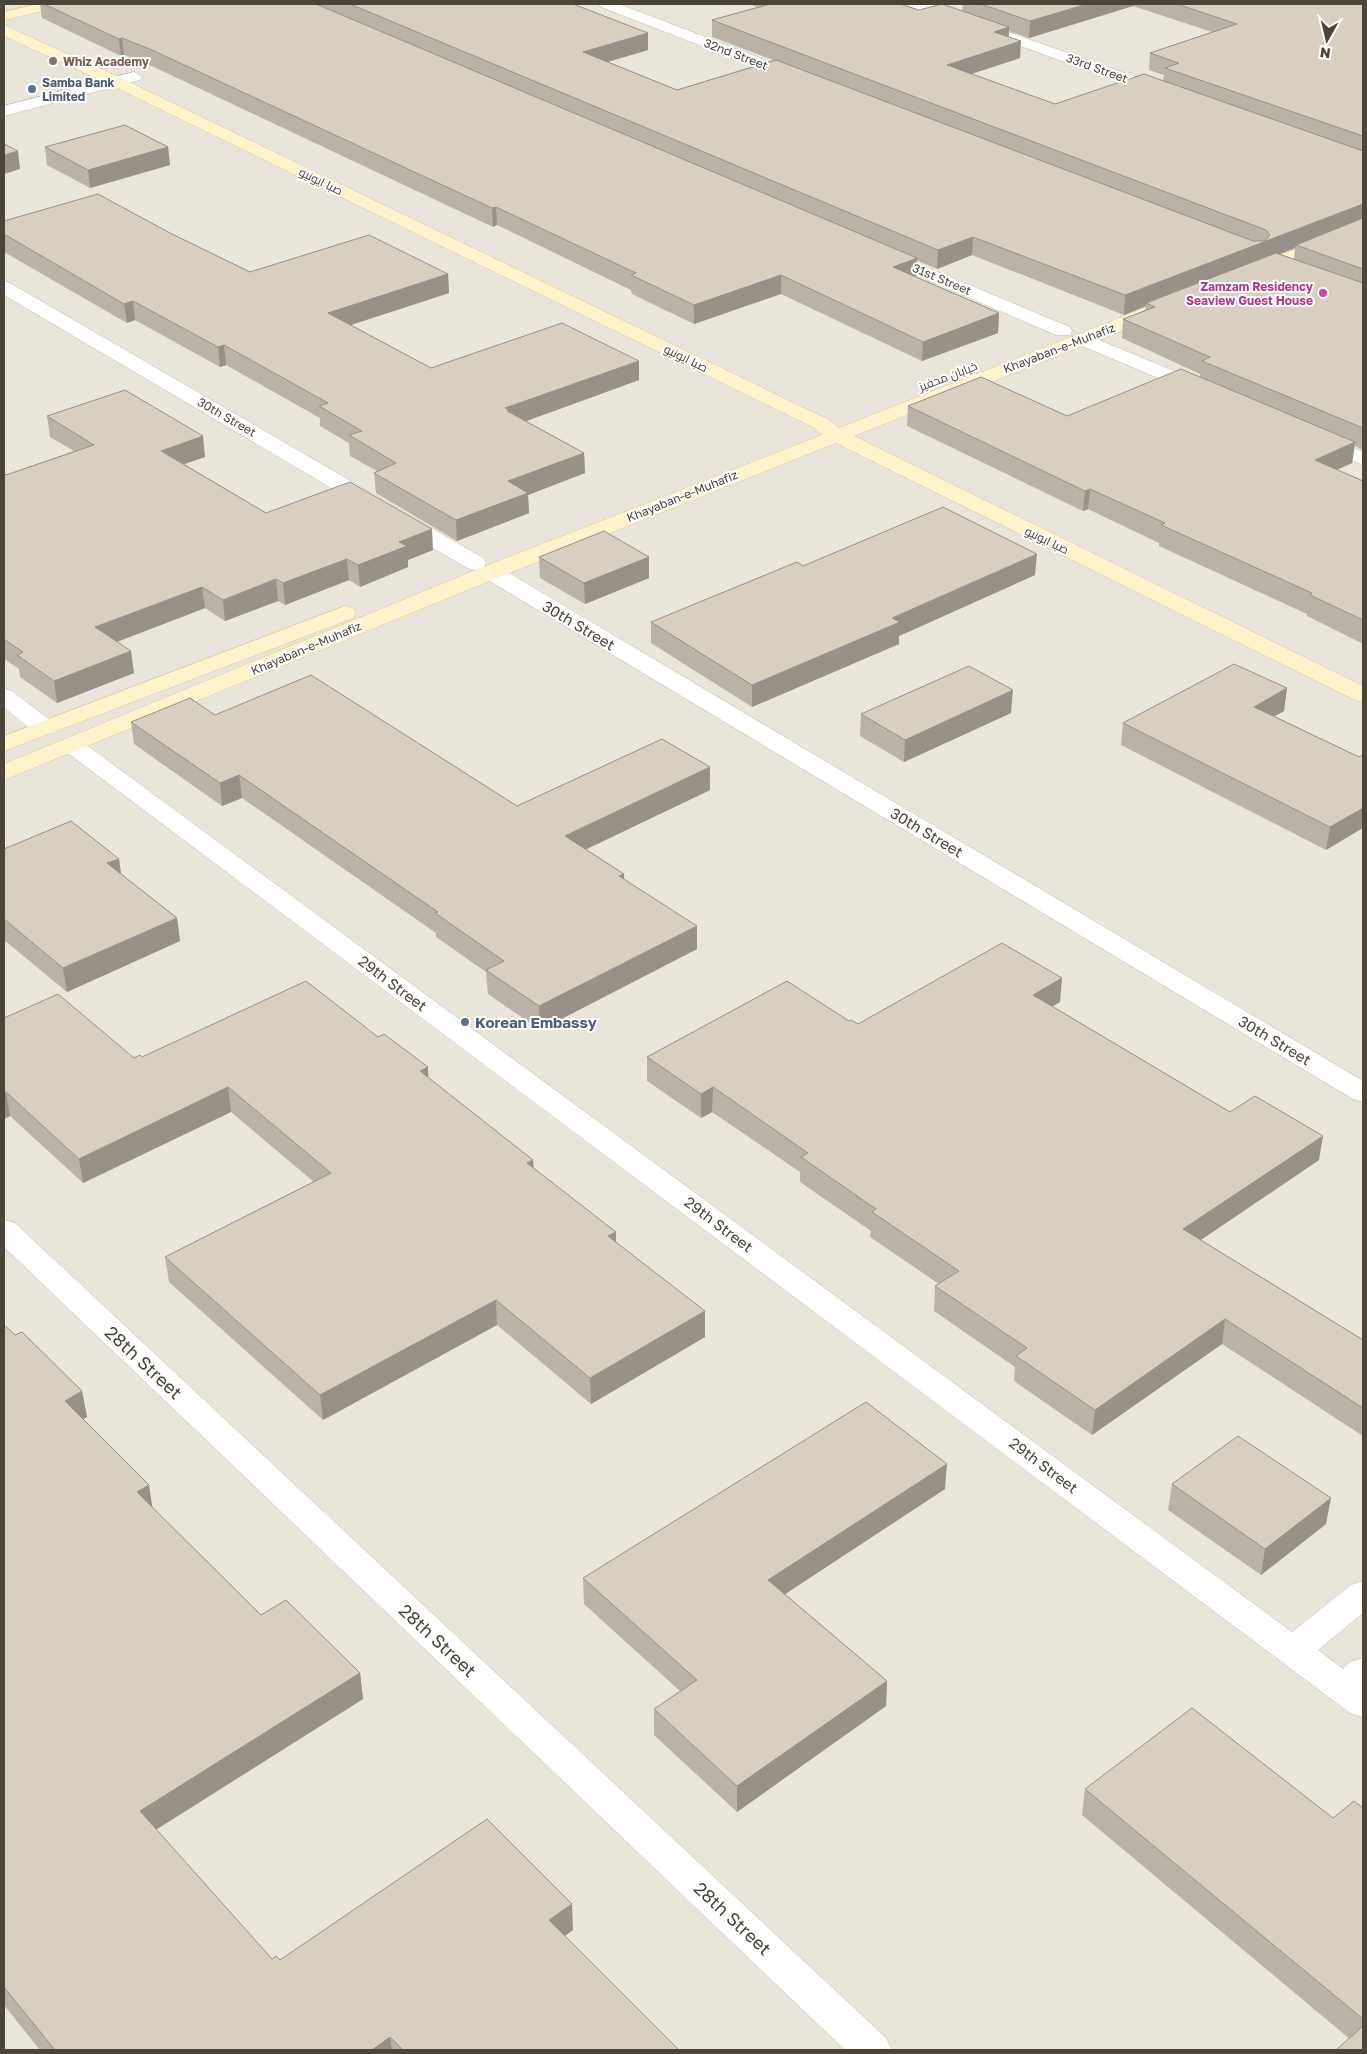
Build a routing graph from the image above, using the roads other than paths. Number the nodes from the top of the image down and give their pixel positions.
1 (56, 4) edge
2 (606, 4) edge
3 (915, 4) edge
4 (7, 14) edge
5 (126, 80) junction
6 (811, 82) edge
7 (1177, 97) edge
8 (4, 111) edge
9 (1362, 219) edge
10 (871, 249) edge
11 (1276, 264) junction
12 (1302, 274) edge
13 (4, 287) edge
14 (1169, 297) edge
15 (1073, 335) junction
16 (1218, 397) edge
17 (837, 426) junction
18 (1300, 432) edge
19 (1363, 459) edge
20 (483, 567) junction
21 (1363, 676) edge
22 (1363, 695) edge
23 (4, 696) edge
24 (46, 728) junction
25 (4, 744) edge
26 (73, 746) junction
27 (4, 773) edge
28 (1363, 1093) edge
29 (4, 1230) edge
30 (1363, 1594) edge
31 (1294, 1650) junction
32 (1357, 1688) edge
33 (872, 2050) edge

1 - 4 main road
2 - 6 street, 32nd Street
3 - 7 street, 33rd Street
4 - 5 main road, صبا ایونیو
5 - 8 street
5 - 17 main road, صبا ایونیو
9 - 11 main road
9 - 11 main road
10 - 15 street, 31st Street
11 - 12 street
13 - 20 street, 30th Street
14 - 15 main road, Khayaban-e-Muhafiz
15 - 16 street, 31st Street
15 - 17 main road, Khayaban-e-Muhafiz
17 - 20 main road, Khayaban-e-Muhafiz
17 - 21 main road, صبا ایونیو
17 - 22 main road, صبا ایونیو
18 - 19 street
20 - 24 main road, Khayaban-e-Muhafiz
20 - 26 main road, Khayaban-e-Muhafiz
20 - 28 street, 30th Street
23 - 24 street
24 - 25 main road, Khayaban-e-Muhafiz
26 - 27 main road, Khayaban-e-Muhafiz
26 - 31 street, 29th Street
29 - 33 street, 28th Street
30 - 31 street
31 - 32 street, 29th Street

